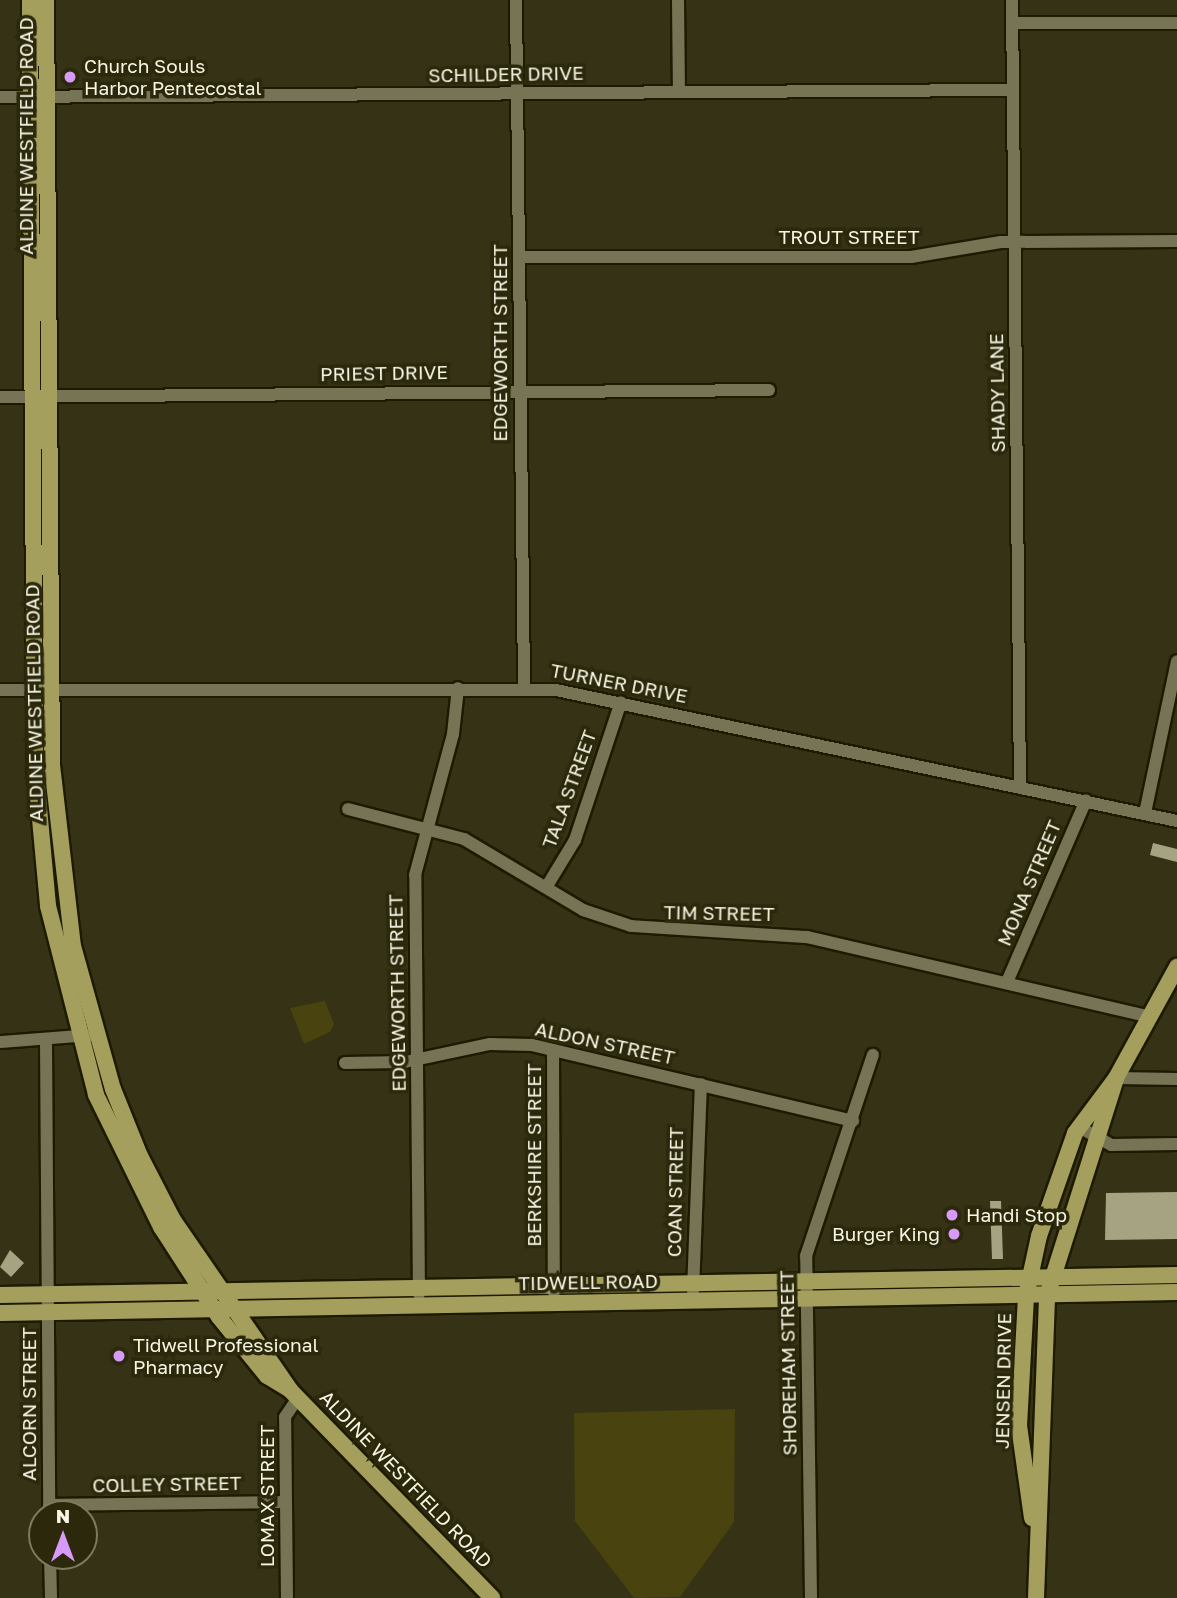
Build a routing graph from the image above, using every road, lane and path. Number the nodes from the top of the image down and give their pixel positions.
1 (30, 0) edge
2 (46, 0) edge
3 (516, 0) edge
4 (678, 0) edge
5 (1012, 0) edge
6 (1012, 23) junction
7 (1177, 23) edge
8 (1013, 90) junction
9 (679, 92) junction
10 (517, 94) junction
11 (0, 97) edge
12 (30, 97) junction
13 (47, 97) junction
14 (1177, 241) edge
15 (1015, 242) junction
16 (31, 245) junction
17 (48, 245) junction
18 (520, 257) junction
19 (769, 390) dead end
20 (518, 391) junction
21 (49, 396) junction
22 (0, 397) edge
23 (32, 397) junction
24 (35, 540) junction
25 (51, 540) junction
26 (1177, 661) edge
27 (524, 687) junction
28 (458, 688) junction
29 (0, 690) edge
30 (43, 690) junction
31 (621, 702) junction
32 (1020, 786) junction
33 (1086, 800) junction
34 (348, 809) dead end
35 (1144, 813) junction
36 (1177, 821) edge
37 (426, 825) junction
38 (547, 886) junction
39 (1177, 967) edge
40 (1007, 982) junction
41 (1150, 1017) junction
42 (98, 1034) junction
43 (80, 1037) junction
44 (0, 1042) edge
45 (46, 1042) junction
46 (554, 1050) junction
47 (873, 1055) dead end
48 (416, 1061) junction
49 (345, 1063) dead end
50 (1116, 1079) junction
51 (1177, 1079) edge
52 (701, 1084) junction
53 (853, 1121) junction
54 (1079, 1126) junction
55 (1097, 1139) junction
56 (1177, 1144) edge
57 (133, 1159) junction
58 (1177, 1275) edge
59 (1160, 1276) junction
60 (1030, 1279) junction
61 (1051, 1279) junction
62 (693, 1284) junction
63 (804, 1284) junction
64 (1177, 1292) edge
65 (213, 1293) junction
66 (1160, 1293) junction
67 (48, 1294) junction
68 (0, 1295) edge
69 (554, 1295) junction
70 (1026, 1296) junction
71 (1047, 1296) junction
72 (419, 1297) junction
73 (692, 1301) junction
74 (804, 1302) junction
75 (231, 1309) junction
76 (214, 1310) junction
77 (48, 1312) junction
78 (0, 1313) edge
79 (294, 1394) junction
80 (49, 1500) edge
81 (285, 1502) junction
82 (98, 1508) edge
83 (1035, 1537) junction
84 (50, 1570) edge
85 (51, 1598) edge
86 (287, 1598) edge
87 (492, 1598) edge
88 (811, 1598) edge
89 (1036, 1598) edge

1 - 12 main road, ALDINE WESTFIELD ROAD
2 - 13 main road, ALDINE WESTFIELD ROAD
3 - 10 street, EDGEWORTH STREET
4 - 9 street
5 - 6 street, SHADY LANE
6 - 7 street
6 - 8 street, SHADY LANE
8 - 9 street, SCHILDER DRIVE
8 - 15 street, SHADY LANE
9 - 10 street, SCHILDER DRIVE
10 - 13 street, SCHILDER DRIVE
10 - 18 street, EDGEWORTH STREET
11 - 12 street, SCHILDER DRIVE
12 - 13 street, SCHILDER DRIVE
12 - 16 main road, ALDINE WESTFIELD ROAD
13 - 17 main road, ALDINE WESTFIELD ROAD
14 - 15 street, TROUT STREET
15 - 18 street, TROUT STREET
15 - 32 street, SHADY LANE
16 - 17 main road
16 - 23 main road, ALDINE WESTFIELD ROAD
17 - 21 main road, ALDINE WESTFIELD ROAD
18 - 20 street, EDGEWORTH STREET
19 - 20 street, PRIEST DRIVE
20 - 21 street, PRIEST DRIVE
20 - 27 street, EDGEWORTH STREET
21 - 23 street, PRIEST DRIVE
21 - 25 main road, ALDINE WESTFIELD ROAD
22 - 23 street, PRIEST DRIVE
23 - 24 main road, ALDINE WESTFIELD ROAD
24 - 25 main road
24 - 30 main road, ALDINE WESTFIELD ROAD
25 - 30 main road, ALDINE WESTFIELD ROAD
26 - 35 street
27 - 28 street, TURNER DRIVE
27 - 31 street, TURNER DRIVE
28 - 30 street, TURNER DRIVE
28 - 37 street, EDGEWORTH STREET
29 - 30 street, TURNER DRIVE
30 - 42 main road, ALDINE WESTFIELD ROAD
30 - 43 main road, ALDINE WESTFIELD ROAD
31 - 32 street, TURNER DRIVE
31 - 38 street, TALA STREET
32 - 33 street, TURNER DRIVE
33 - 35 street, TURNER DRIVE
33 - 40 street, MONA STREET
34 - 37 street, TIM STREET
35 - 36 street, TURNER DRIVE
37 - 38 street, TIM STREET
37 - 48 street, EDGEWORTH STREET
38 - 40 street, TIM STREET
39 - 41 main road, JENSEN DRIVE
40 - 41 street, TIM STREET
41 - 50 main road, JENSEN DRIVE
42 - 43 street
42 - 57 main road, ALDINE WESTFIELD ROAD
43 - 45 street
43 - 57 main road, ALDINE WESTFIELD ROAD
44 - 45 street
45 - 67 street, ALCORN STREET
46 - 48 street, ALDON STREET
46 - 52 street, ALDON STREET
46 - 69 street, BERKSHIRE STREET
47 - 53 street, SHOREHAM STREET
48 - 49 street, ALDON STREET
48 - 72 street, EDGEWORTH STREET
50 - 51 street
50 - 54 main road, JENSEN DRIVE
50 - 55 main road, JENSEN DRIVE
52 - 53 street, ALDON STREET
52 - 62 street, COAN STREET
53 - 63 street, SHOREHAM STREET
54 - 55 street
54 - 60 main road, JENSEN DRIVE
55 - 56 street
55 - 61 main road, JENSEN DRIVE
57 - 65 main road, ALDINE WESTFIELD ROAD
58 - 59 main road, TIDWELL ROAD
59 - 61 main road, TIDWELL ROAD
59 - 66 main road
60 - 61 main road, TIDWELL ROAD
60 - 63 main road, TIDWELL ROAD
60 - 70 main road, JENSEN DRIVE
61 - 71 main road, JENSEN DRIVE
62 - 63 main road, TIDWELL ROAD
62 - 69 main road, TIDWELL ROAD
62 - 73 street, COAN STREET
63 - 74 street, SHOREHAM STREET
64 - 66 main road, TIDWELL ROAD
65 - 67 main road, TIDWELL ROAD
65 - 72 main road, TIDWELL ROAD
65 - 75 main road, ALDINE WESTFIELD ROAD
65 - 76 main road, ALDINE WESTFIELD ROAD
66 - 71 main road, TIDWELL ROAD
67 - 68 main road, TIDWELL ROAD
67 - 77 street, ALCORN STREET
69 - 72 main road, TIDWELL ROAD
69 - 73 main road, TIDWELL ROAD
70 - 71 main road, TIDWELL ROAD
70 - 74 main road, TIDWELL ROAD
70 - 83 main road, JENSEN DRIVE
71 - 83 main road, JENSEN DRIVE
72 - 75 main road, TIDWELL ROAD
73 - 74 main road, TIDWELL ROAD
74 - 88 street, SHOREHAM STREET
75 - 76 main road, TIDWELL ROAD
75 - 79 main road, ALDINE WESTFIELD ROAD
76 - 77 main road, TIDWELL ROAD
76 - 79 main road, ALDINE WESTFIELD ROAD
77 - 78 main road, TIDWELL ROAD
77 - 80 street, ALCORN STREET
79 - 81 street, LOMAX STREET
79 - 87 main road, ALDINE WESTFIELD ROAD
81 - 82 street, COLLEY STREET
81 - 86 street, LOMAX STREET
83 - 89 main road, JENSEN DRIVE
84 - 85 street

